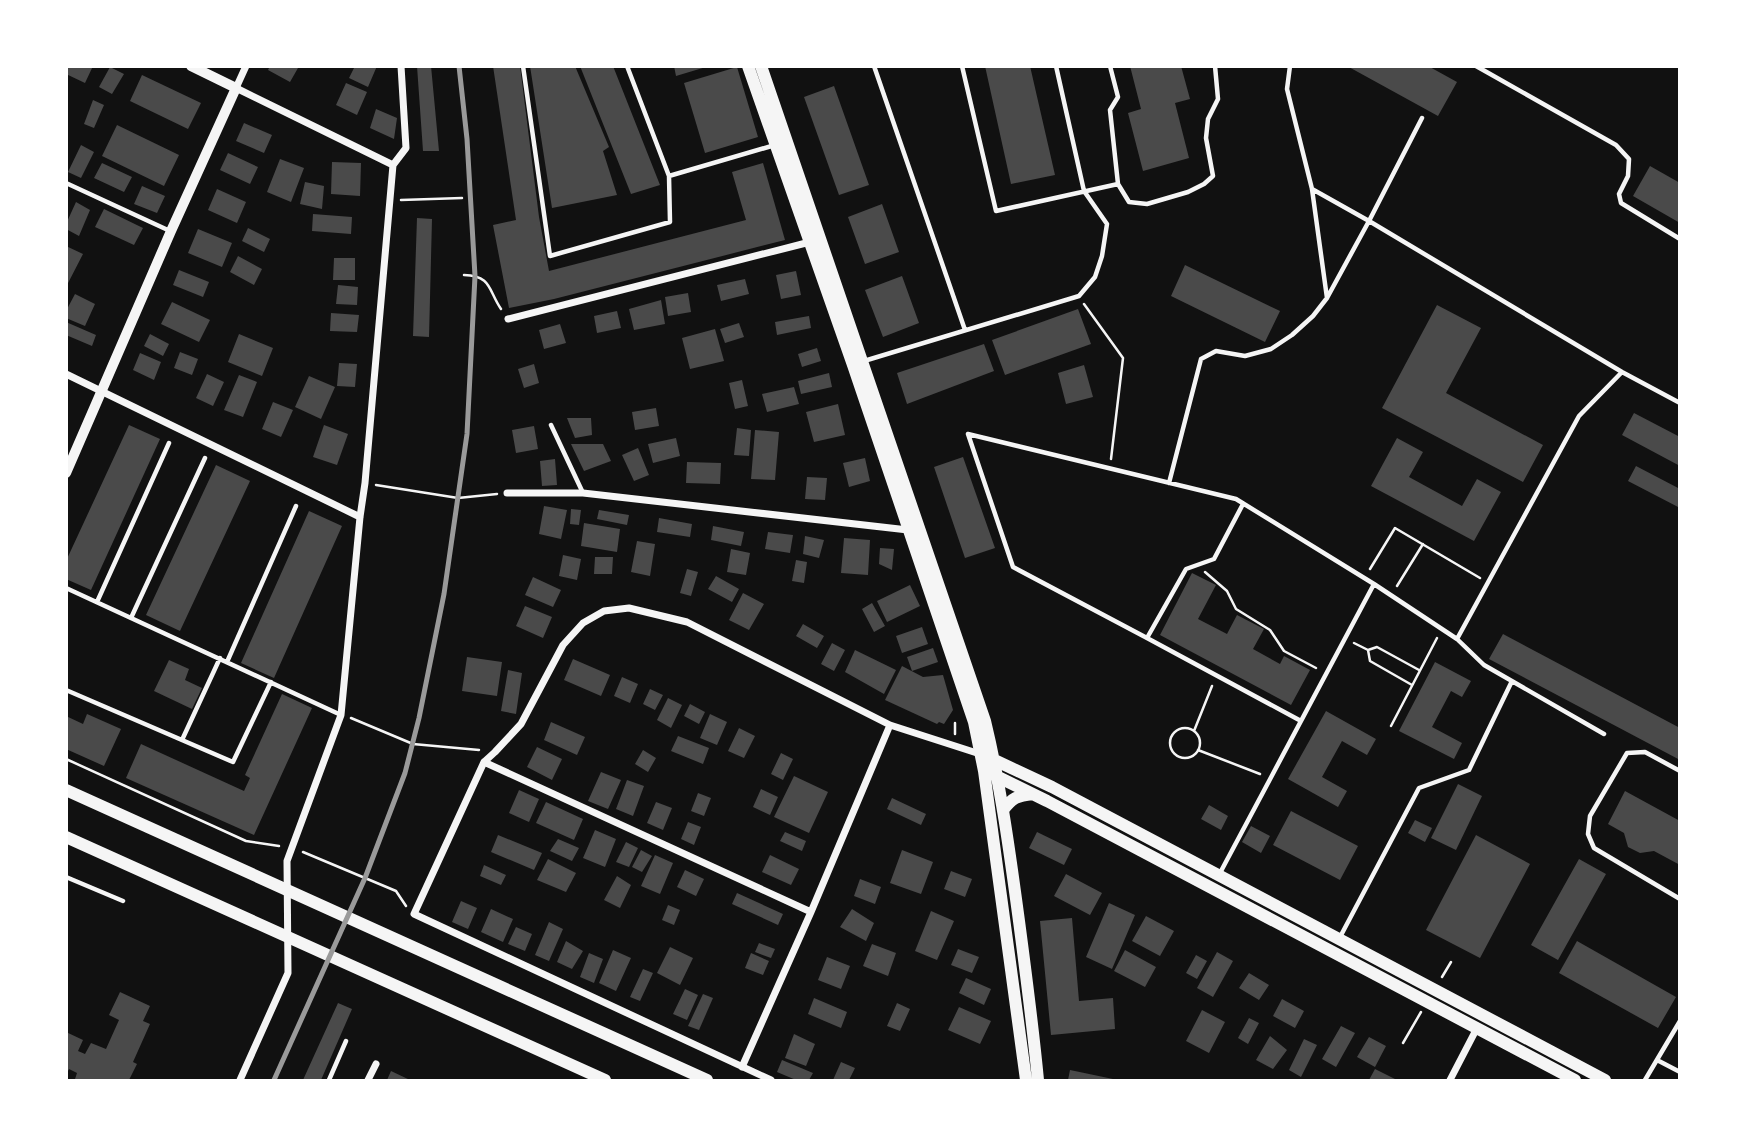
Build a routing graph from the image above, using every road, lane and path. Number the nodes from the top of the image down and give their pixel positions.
1 (191, 66) edge
2 (246, 66) edge
3 (401, 66) edge
4 (523, 66) edge
5 (628, 66) edge
6 (748, 66) edge
7 (761, 66) edge
8 (874, 66) edge
9 (962, 66) edge
10 (1056, 66) edge
11 (1110, 66) edge
12 (1215, 66) edge
13 (1290, 66) edge
14 (1476, 66) edge
15 (236, 88) junction
16 (1422, 118) dead end
17 (775, 145) junction
18 (393, 165) junction
19 (669, 176) junction
20 (66, 183) edge
21 (1118, 184) junction
22 (1311, 190) junction
23 (1084, 191) junction
24 (462, 198) dead end
25 (391, 201) junction
26 (1369, 221) junction
27 (171, 231) junction
28 (1679, 239) edge
29 (810, 242) junction
30 (464, 275) dead end
31 (1079, 296) junction
32 (1328, 298) junction
33 (508, 319) joint
34 (965, 331) junction
35 (858, 363) junction
36 (1622, 372) junction
37 (66, 374) edge
38 (102, 390) junction
39 (1679, 403) edge
40 (551, 425) dead end
41 (169, 443) dead end
42 (205, 457) dead end
43 (1110, 469) junction
44 (66, 473) edge
45 (365, 483) junction
46 (1169, 483) junction
47 (507, 493) joint
48 (583, 493) junction
49 (1243, 504) junction
50 (296, 506) dead end
51 (360, 517) junction
52 (908, 530) junction
53 (1423, 544) junction
54 (1198, 565) junction
55 (1364, 578) junction
56 (1488, 582) junction
57 (1374, 583) junction
58 (66, 588) edge
59 (1392, 595) junction
60 (97, 602) junction
61 (131, 618) junction
62 (1442, 629) junction
63 (1147, 638) junction
64 (1345, 638) junction
65 (1457, 639) junction
66 (1368, 650) junction
67 (220, 658) junction
68 (227, 662) junction
69 (1420, 670) junction
70 (1326, 674) junction
71 (1217, 675) junction
72 (1512, 681) junction
73 (271, 682) junction
74 (1412, 685) junction
75 (66, 690) edge
76 (341, 715) junction
77 (1301, 721) junction
78 (890, 725) junction
79 (1391, 726) dead end
80 (1194, 731) junction
81 (1604, 734) dead end
82 (182, 740) junction
83 (1198, 750) junction
84 (495, 752) junction
85 (980, 754) junction
86 (66, 759) edge
87 (994, 760) junction
88 (484, 762) junction
89 (985, 771) junction
90 (1679, 771) edge
91 (997, 777) junction
92 (1270, 778) junction
93 (66, 790) edge
94 (1034, 794) junction
95 (1003, 810) junction
96 (66, 837) edge
97 (293, 848) junction
98 (1218, 875) junction
99 (66, 877) edge
100 (1679, 899) edge
101 (123, 901) dead end
102 (811, 912) junction
103 (414, 914) junction
104 (1339, 939) junction
105 (1679, 1021) edge
106 (1478, 1028) junction
107 (346, 1041) dead end
108 (1657, 1060) junction
109 (376, 1064) dead end
110 (742, 1067) junction
111 (1679, 1072) edge
112 (240, 1080) edge
113 (329, 1080) edge
114 (368, 1080) edge
115 (605, 1080) edge
116 (707, 1080) edge
117 (771, 1080) edge
118 (1026, 1080) edge
119 (1038, 1080) edge
120 (1450, 1080) edge
121 (1575, 1080) edge
122 (1605, 1080) edge
123 (1645, 1080) edge

1 - 15 street
2 - 15 street
3 - 18 street
4 - 19 lane
5 - 19 lane
6 - 17 main road
7 - 35 main road
8 - 34 lane
9 - 23 lane
10 - 23 lane
11 - 21 lane
12 - 21 lane
13 - 22 lane
14 - 28 lane
15 - 18 street
15 - 27 street
16 - 26 lane
17 - 19 lane
17 - 29 main road
18 - 25 street
20 - 27 lane
21 - 23 lane
22 - 26 lane
22 - 32 lane
23 - 31 lane
24 - 25 path
25 - 45 street
26 - 32 lane
26 - 36 lane
27 - 38 street
29 - 33 street
29 - 35 main road
30 - 33 path
31 - 34 lane
31 - 43 path
32 - 46 lane
34 - 35 lane
35 - 52 main road
35 - 87 main road
36 - 39 lane
36 - 56 lane
37 - 38 street
38 - 44 street
38 - 51 street
40 - 48 lane
41 - 60 lane
42 - 61 lane
43 - 46 lane
43 - 63 lane
45 - 47 path
45 - 51 street
46 - 49 lane
47 - 48 street
48 - 52 street
49 - 54 lane
49 - 55 lane
50 - 68 lane
51 - 76 street
52 - 85 main road
53 - 55 path
53 - 56 path
53 - 59 path
54 - 63 lane
54 - 70 path
55 - 57 lane
56 - 65 lane
57 - 59 lane
57 - 64 lane
58 - 60 lane
59 - 62 lane
60 - 61 lane
61 - 67 lane
62 - 65 lane
62 - 69 path
63 - 71 lane
64 - 66 path
64 - 70 lane
65 - 72 lane
66 - 69 path
66 - 74 path
67 - 68 lane
67 - 82 lane
68 - 73 lane
69 - 74 path
70 - 77 lane
71 - 77 lane
71 - 80 path
72 - 81 lane
72 - 104 lane
73 - 76 lane
73 - 82 lane
74 - 79 path
75 - 82 lane
76 - 84 path
76 - 97 street
77 - 92 lane
78 - 84 street
78 - 85 street
78 - 102 street
80 - 83 path
80 - 83 path
83 - 92 path
84 - 88 street
85 - 87 main road
85 - 89 main road
86 - 97 path
87 - 91 main road
87 - 98 main road
88 - 102 street
88 - 103 street
89 - 91 main road
89 - 118 main road
90 - 100 lane
91 - 94 main road
91 - 95 main road
92 - 98 lane
93 - 116 main road
94 - 95 main road
94 - 106 main road
95 - 119 main road
96 - 115 main road
97 - 103 path
97 - 112 street
98 - 104 main road
99 - 101 lane
102 - 110 street
103 - 110 street
104 - 122 main road
105 - 108 lane
106 - 120 street
106 - 121 main road
107 - 113 lane
108 - 111 lane
108 - 123 lane
109 - 114 street
110 - 117 street

